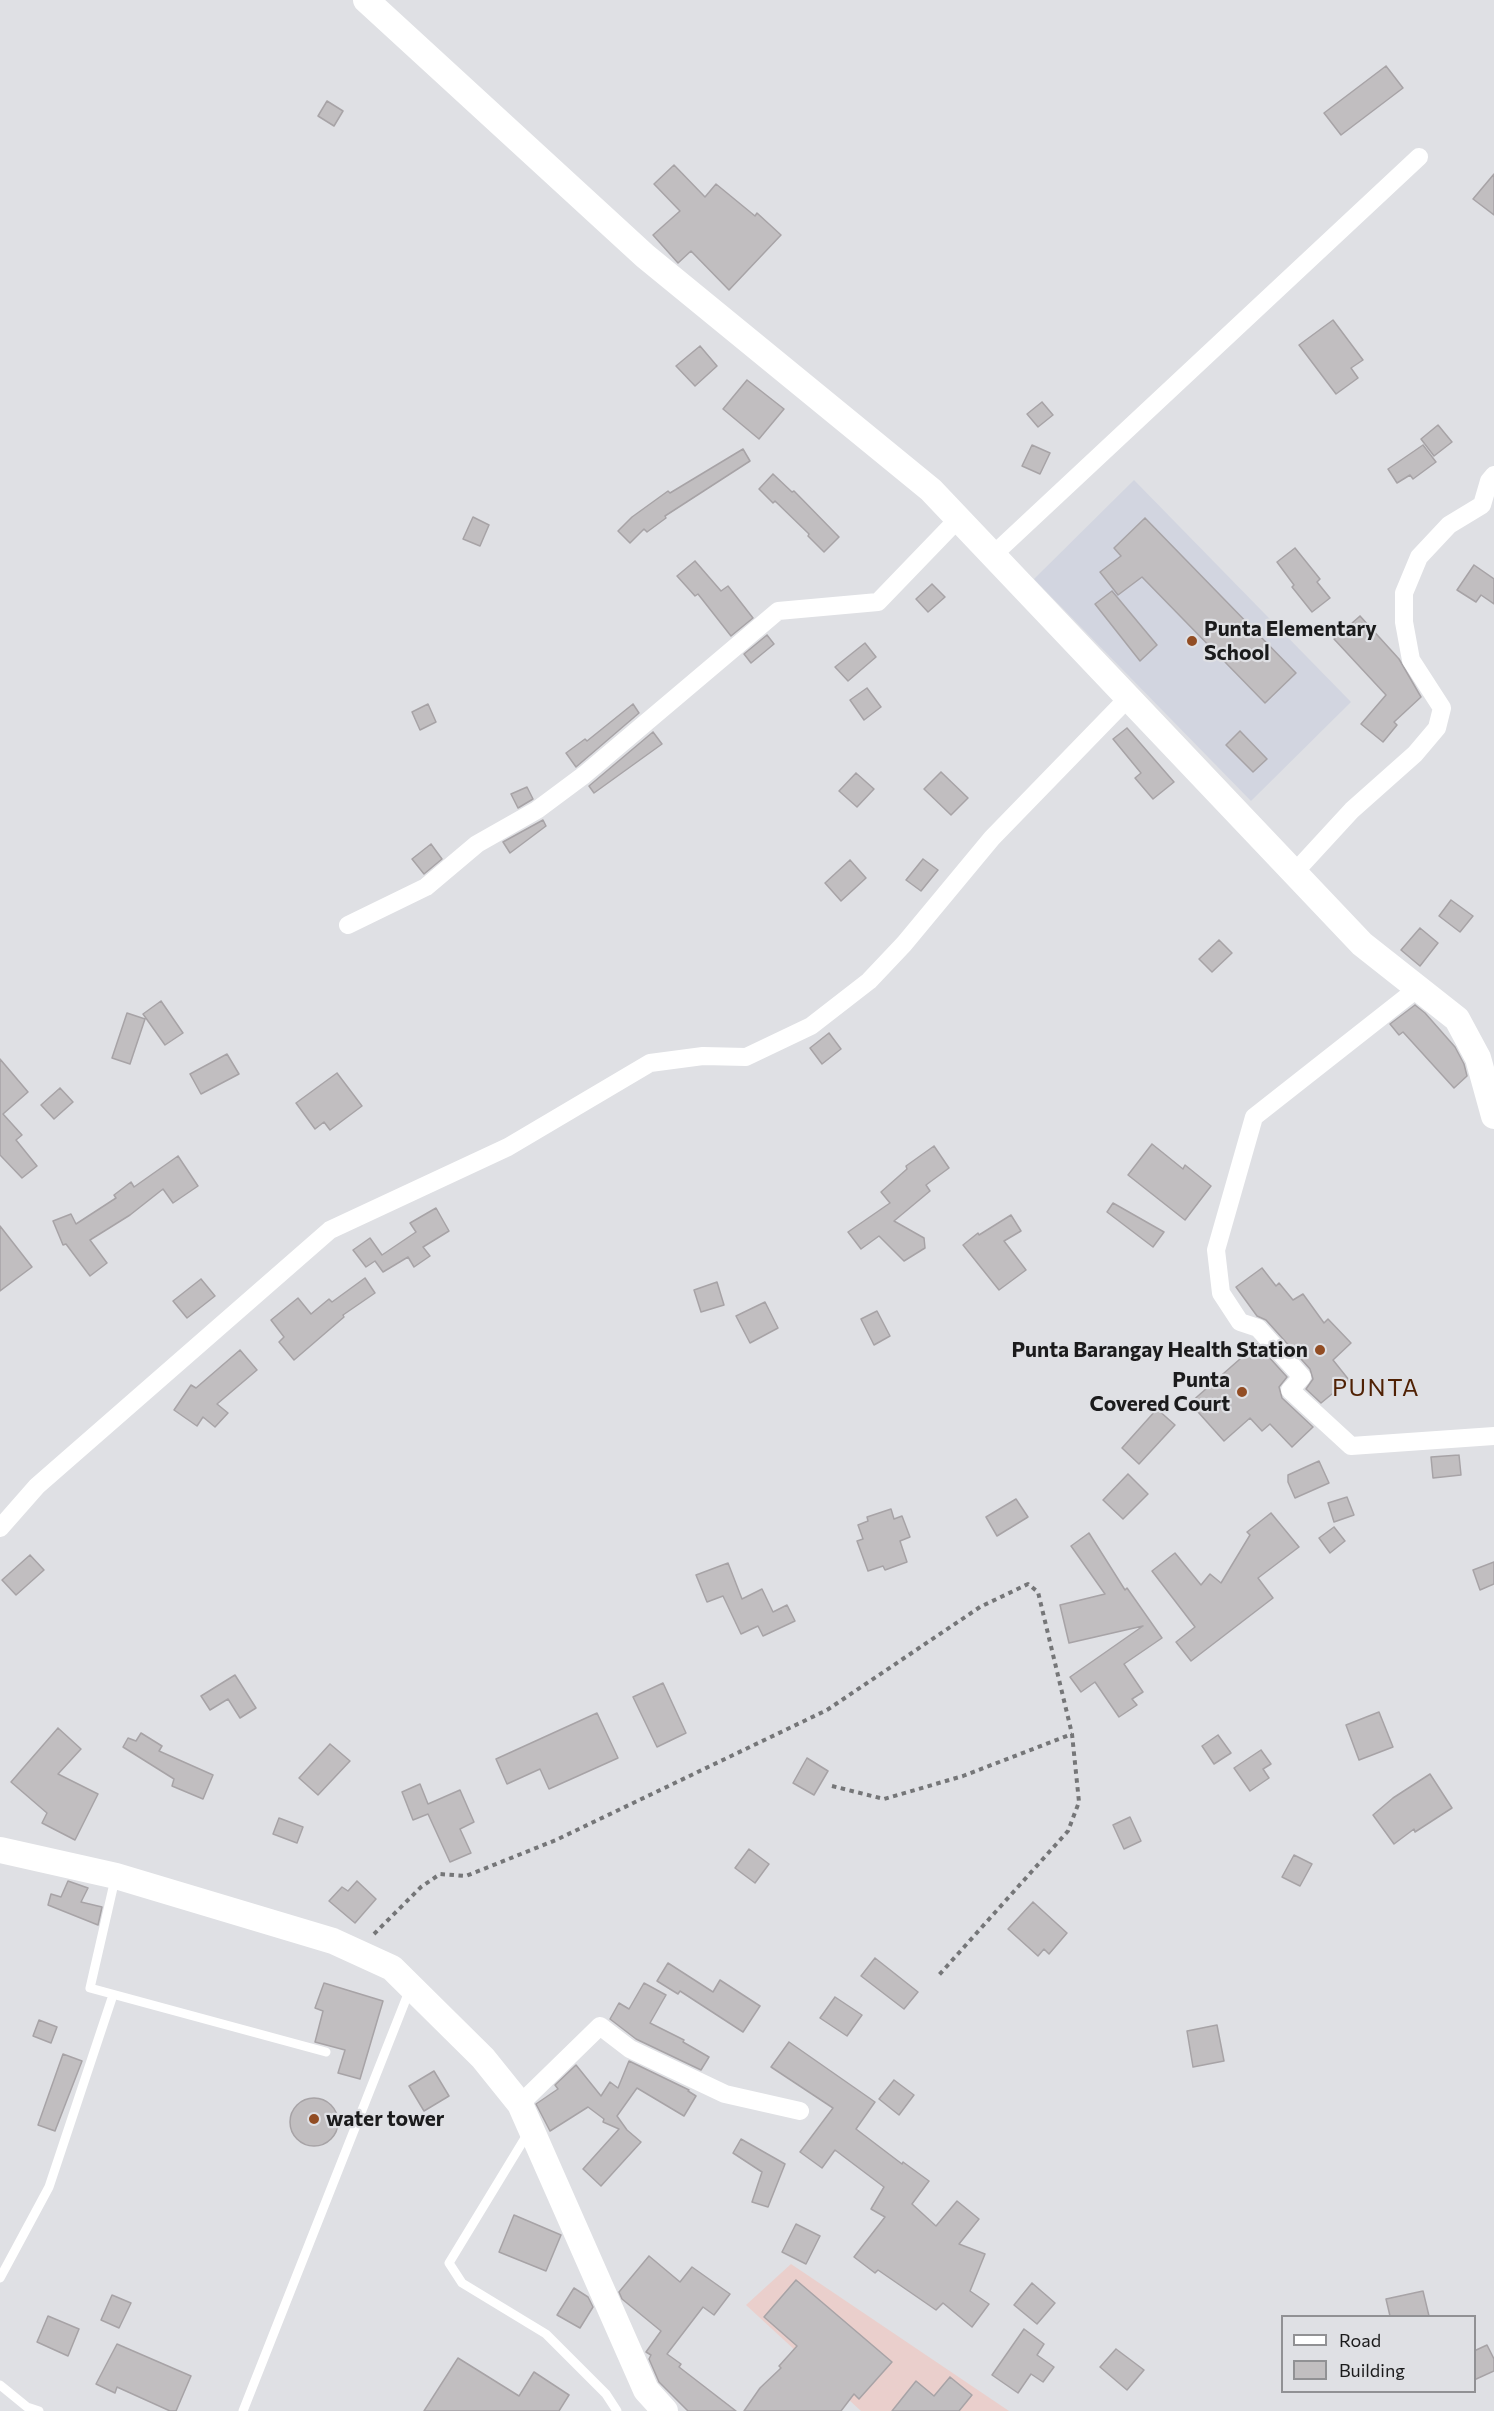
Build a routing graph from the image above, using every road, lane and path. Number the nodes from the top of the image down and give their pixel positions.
1 (366, 0) edge
2 (1419, 157) dead end
3 (1494, 475) edge
4 (958, 519) junction
5 (993, 555) junction
6 (1128, 698) junction
7 (1294, 873) junction
8 (348, 926) dead end
9 (1418, 988) junction
10 (1494, 1116) edge
11 (1494, 1436) edge
12 (0, 1528) edge
13 (1072, 1734) junction
14 (832, 1786) dead end
15 (0, 1850) edge
16 (116, 1876) junction
17 (358, 1953) junction
18 (939, 1975) dead end
19 (411, 1987) junction
20 (113, 1995) junction
21 (326, 2052) dead end
22 (520, 2104) junction
23 (800, 2111) dead end
24 (531, 2128) junction
25 (0, 2278) edge
26 (0, 2385) edge
27 (39, 2411) edge
28 (243, 2411) edge
29 (617, 2411) edge
30 (665, 2411) edge

1 - 4 street
2 - 5 street
3 - 7 street
4 - 5 street
4 - 8 street
5 - 6 street
6 - 7 street
6 - 12 street
7 - 9 street
9 - 10 street
9 - 11 street
13 - 14 path
13 - 17 path
13 - 18 path
15 - 16 street
16 - 17 street
16 - 20 lane
17 - 19 street
19 - 22 street
19 - 28 lane
20 - 21 lane
20 - 25 lane
22 - 23 street
22 - 24 street
24 - 29 lane
24 - 30 street
26 - 27 lane

